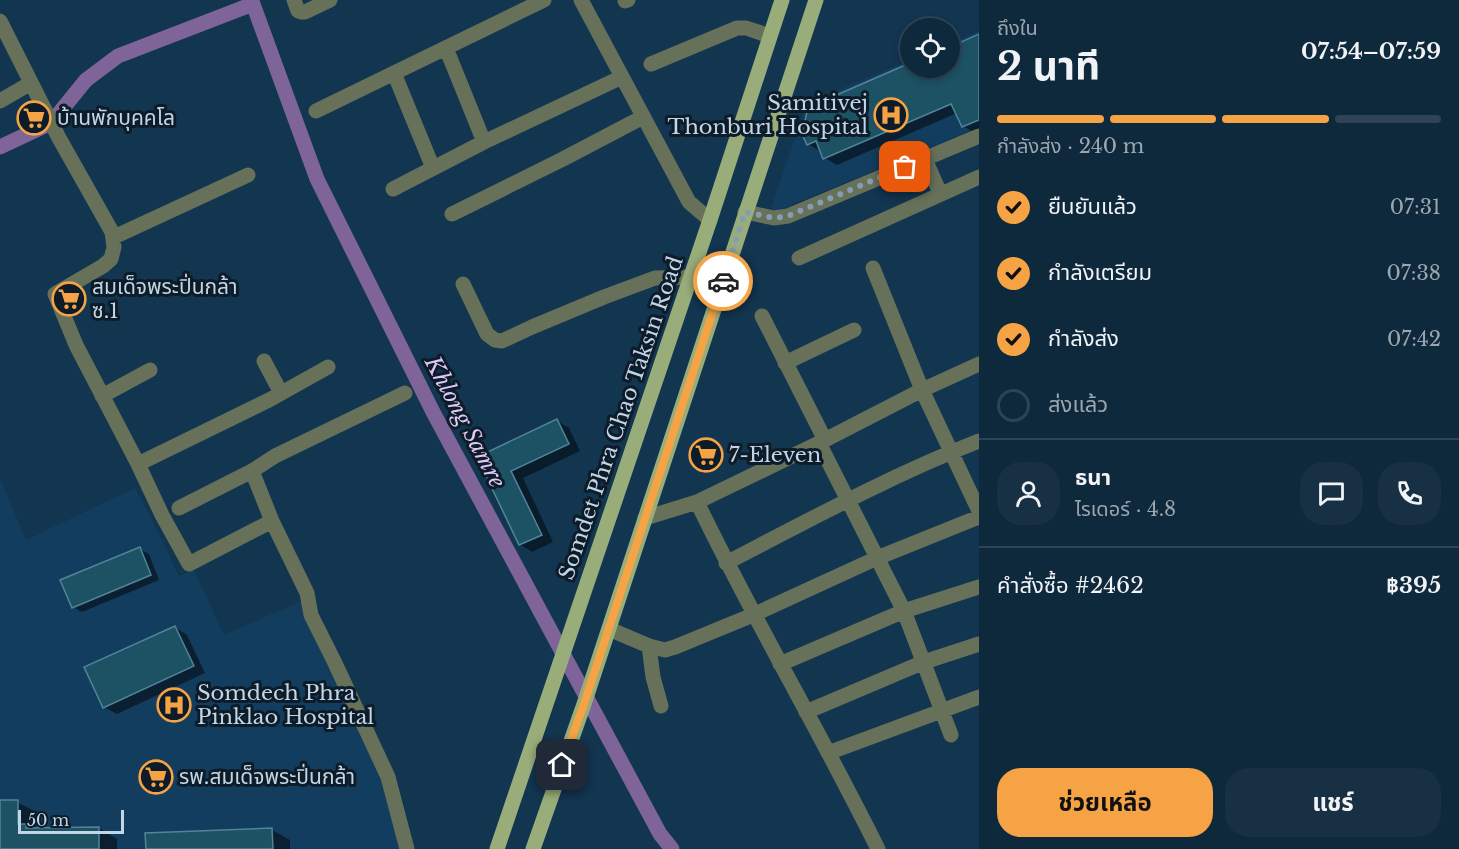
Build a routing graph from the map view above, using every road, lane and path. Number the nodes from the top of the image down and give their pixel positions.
1 (294, 0) edge
2 (330, 0) edge
3 (544, 0) edge
4 (581, 0) edge
5 (782, 0) edge
6 (816, 0) edge
7 (0, 21) edge
8 (770, 36) junction
9 (446, 48) junction
10 (651, 64) dead end
11 (394, 73) junction
12 (622, 77) junction
13 (31, 83) junction
14 (0, 101) edge
15 (316, 111) dead end
16 (643, 117) junction
17 (979, 136) edge
18 (484, 142) junction
19 (925, 159) junction
20 (433, 168) junction
21 (248, 175) dead end
22 (979, 177) edge
23 (393, 189) dead end
24 (940, 193) junction
25 (745, 212) junction
26 (452, 214) dead end
27 (710, 220) junction
28 (114, 237) junction
29 (800, 258) dead end
30 (873, 268) dead end
31 (691, 277) junction
32 (463, 284) dead end
33 (762, 316) dead end
34 (854, 330) dead end
35 (264, 361) dead end
36 (785, 363) junction
37 (979, 364) edge
38 (328, 367) dead end
39 (150, 370) dead end
40 (922, 390) junction
41 (281, 393) junction
42 (405, 393) dead end
43 (102, 396) junction
44 (822, 441) junction
45 (979, 441) edge
46 (951, 452) junction
47 (138, 464) junction
48 (252, 471) junction
49 (848, 500) junction
50 (697, 502) junction
51 (179, 508) dead end
52 (979, 511) edge
53 (645, 518) junction
54 (979, 518) edge
55 (272, 521) junction
56 (877, 558) junction
57 (726, 563) junction
58 (979, 587) edge
59 (904, 611) junction
60 (753, 615) junction
61 (609, 629) junction
62 (979, 644) edge
63 (649, 646) junction
64 (924, 662) junction
65 (780, 664) junction
66 (979, 697) edge
67 (662, 706) dead end
68 (941, 711) junction
69 (806, 712) junction
70 (951, 735) dead end
71 (828, 753) junction
72 (537, 848) edge
73 (407, 849) edge
74 (497, 849) edge
75 (878, 849) edge

1 - 2 street
3 - 9 street
4 - 12 street
5 - 8 main road, Somdet Phra Chao Taksin Road
6 - 25 main road
7 - 13 street
8 - 10 street
8 - 27 main road, Somdet Phra Chao Taksin Road
9 - 11 street
9 - 18 street
11 - 15 street
11 - 20 street
12 - 16 street
12 - 18 street
13 - 14 street
13 - 28 street
16 - 26 street
16 - 27 street
17 - 19 street
18 - 20 street
19 - 24 street
19 - 25 street
20 - 23 street
21 - 28 street
22 - 24 street
24 - 29 street
25 - 53 main road
27 - 31 main road, Somdet Phra Chao Taksin Road
28 - 43 street
30 - 40 street
31 - 32 street
31 - 74 main road, Somdet Phra Chao Taksin Road
33 - 36 street
34 - 36 street
35 - 41 street
36 - 44 street
37 - 40 street
38 - 41 street
39 - 43 street
40 - 44 street
40 - 46 street
41 - 47 street
42 - 48 street
43 - 47 street
44 - 49 street
44 - 50 street
45 - 46 street
46 - 49 street
46 - 52 street
47 - 55 street
48 - 51 street
48 - 55 street
49 - 56 street
49 - 57 street
50 - 53 street
50 - 57 street
53 - 61 main road
54 - 56 street
55 - 73 street
56 - 59 street
56 - 60 street
57 - 60 street
58 - 59 street
59 - 64 street
59 - 65 street
60 - 63 street
60 - 65 street
61 - 63 street
61 - 72 main road
62 - 64 street
63 - 67 street
64 - 68 street
64 - 69 street
65 - 69 street
66 - 68 street
68 - 70 street
68 - 71 street
69 - 71 street
71 - 75 street

